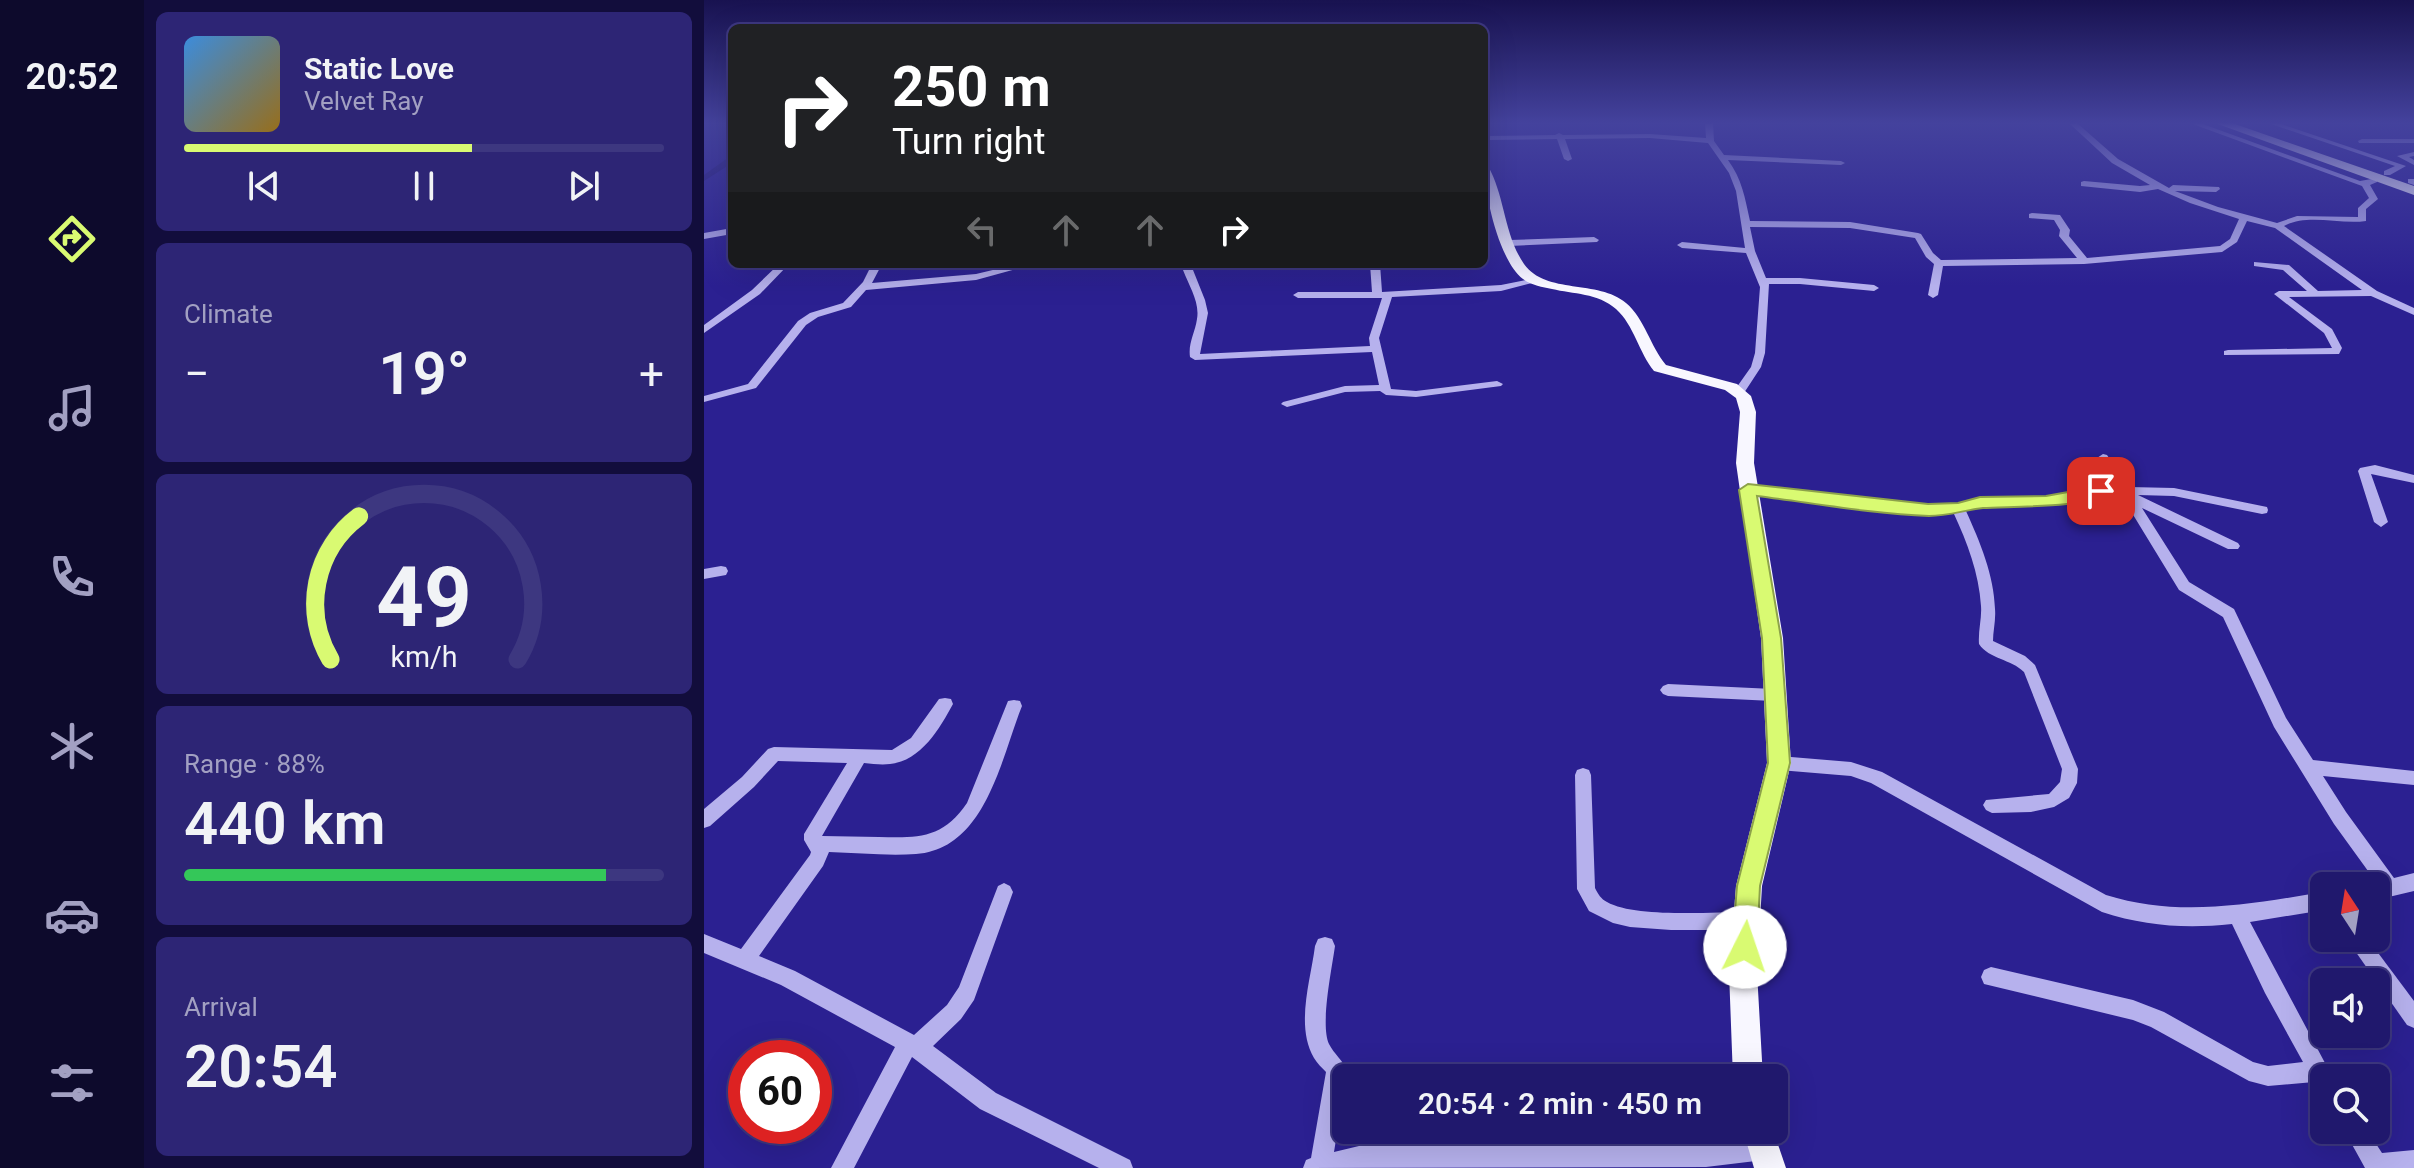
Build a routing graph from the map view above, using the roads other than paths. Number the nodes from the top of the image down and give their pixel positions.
1 (1733, 178) edge
2 (2148, 178) edge
3 (2372, 178) edge
4 (2373, 178) edge
5 (2373, 178) edge
6 (2380, 178) edge
7 (2377, 179) junction
8 (2084, 184) dead end
9 (2413, 184) edge
10 (2166, 187) junction
11 (2216, 189) dead end
12 (1488, 190) edge
13 (1492, 212) edge
14 (2032, 216) dead end
15 (2244, 217) junction
16 (1746, 224) junction
17 (2278, 226) junction
18 (728, 232) edge
19 (704, 236) edge
20 (1594, 240) dead end
21 (1509, 243) junction
22 (1682, 245) dead end
23 (1750, 251) junction
24 (2084, 261) junction
25 (1939, 263) junction
26 (2257, 264) dead end
27 (780, 268) edge
28 (875, 268) edge
29 (1010, 268) edge
30 (1376, 268) edge
31 (1188, 270) dead end
32 (1533, 280) junction
33 (1763, 281) junction
34 (863, 287) junction
35 (1874, 288) dead end
36 (2315, 293) junction
37 (2373, 293) junction
38 (1298, 295) dead end
39 (1382, 295) junction
40 (1933, 295) dead end
41 (2414, 312) edge
42 (704, 330) edge
43 (1376, 349) junction
44 (2228, 353) dead end
45 (1497, 384) dead end
46 (1384, 388) junction
47 (1740, 391) junction
48 (704, 398) edge
49 (1287, 404) dead end
50 (2103, 458) dead end
51 (2414, 479) edge
52 (1748, 490) junction
53 (2127, 493) junction
54 (1958, 509) junction
55 (2262, 510) dead end
56 (2381, 522) dead end
57 (2233, 546) dead end
58 (721, 571) dead end
59 (704, 574) edge
60 (1668, 690) dead end
61 (1773, 695) junction
62 (945, 704) dead end
63 (1014, 706) dead end
64 (860, 756) junction
65 (1779, 763) junction
66 (2308, 767) junction
67 (1583, 775) dead end
68 (2414, 778) edge
69 (1992, 805) dead end
70 (704, 820) edge
71 (817, 844) junction
72 (2373, 872) edge
73 (2414, 882) edge
74 (2390, 888) edge
75 (1004, 892) dead end
76 (2310, 903) edge
77 (2237, 915) junction
78 (1746, 921) junction
79 (704, 943) edge
80 (1325, 946) dead end
81 (2365, 952) edge
82 (744, 960) junction
83 (1991, 977) dead end
84 (2414, 1018) edge
85 (912, 1046) junction
86 (1747, 1064) edge
87 (2316, 1064) edge
88 (2310, 1075) edge
89 (2364, 1144) edge
90 (1764, 1149) edge
91 (2414, 1161) edge
92 (1616, 1163) edge
93 (2377, 1166) edge
94 (1318, 1167) edge
95 (842, 1168) edge
96 (1122, 1168) edge

1 - 16 street
2 - 10 street
3 - 7 street
4 - 7 highway
5 - 7 highway
6 - 7 street
7 - 9 highway
7 - 17 street
8 - 10 street
10 - 11 street
10 - 15 street
12 - 13 main road
13 - 21 main road
14 - 24 street
15 - 17 street
15 - 24 street
16 - 23 street
16 - 25 street
17 - 37 street
18 - 19 street
20 - 21 street
21 - 32 main road
22 - 23 street
23 - 33 street
24 - 25 street
25 - 40 street
26 - 36 street
27 - 42 street
28 - 34 street
29 - 34 street
30 - 39 street
31 - 43 street
32 - 39 street
32 - 47 main road
33 - 35 street
33 - 47 street
34 - 48 street
36 - 37 street
36 - 44 street
37 - 41 street
38 - 39 street
39 - 43 street
43 - 46 street
45 - 46 street
46 - 49 street
47 - 52 main road
50 - 53 street
51 - 56 street
52 - 54 street
52 - 61 main road
53 - 54 street
53 - 55 street
53 - 57 street
53 - 66 street
54 - 69 street
58 - 59 street
60 - 61 street
61 - 65 main road
62 - 64 street
63 - 71 street
64 - 70 street
64 - 71 street
65 - 77 street
65 - 78 main road
66 - 68 street
66 - 72 street
67 - 78 street
71 - 82 street
73 - 74 street
75 - 85 street
76 - 77 street
77 - 87 street
78 - 86 main road
79 - 82 street
80 - 94 street
81 - 84 street
82 - 85 street
83 - 88 street
85 - 95 street
85 - 96 street
89 - 93 street
90 - 92 street
91 - 93 street
92 - 94 street

